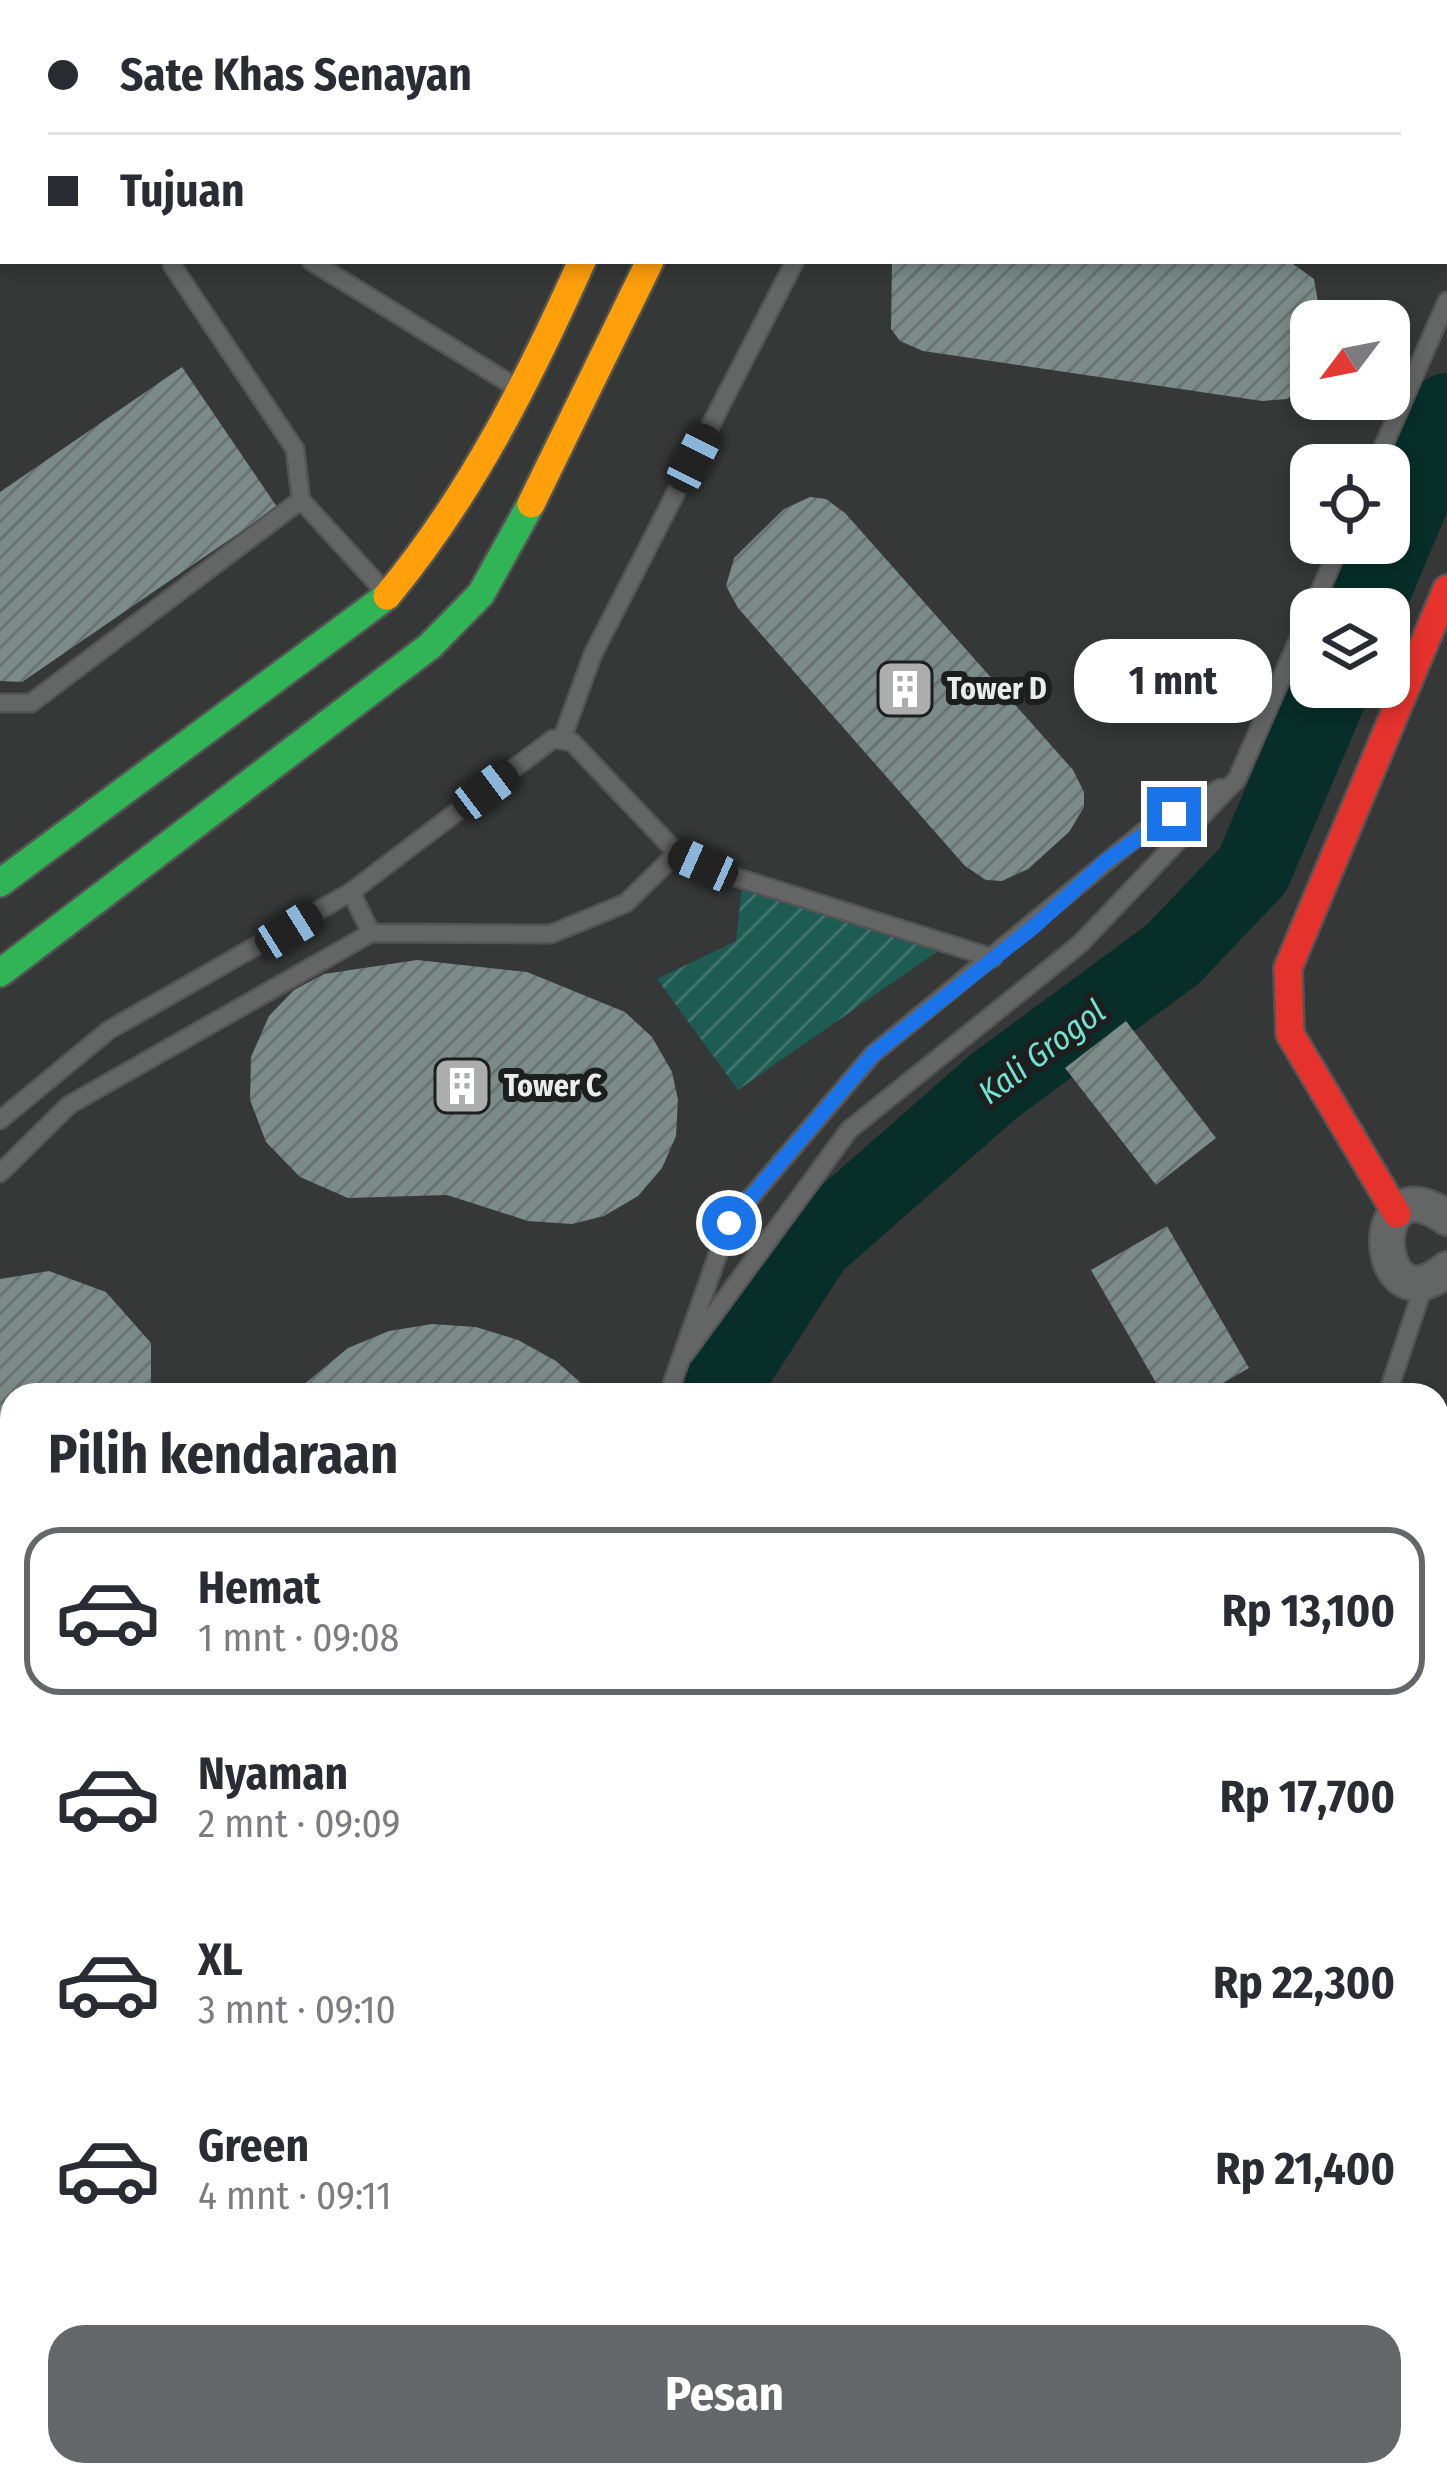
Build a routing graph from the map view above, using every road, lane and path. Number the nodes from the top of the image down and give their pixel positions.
1 (316, 264) edge
2 (581, 264) edge
3 (649, 264) edge
4 (793, 264) edge
5 (172, 265) dead end
6 (1447, 301) edge
7 (524, 392) junction
8 (1384, 444) edge
9 (301, 500) junction
10 (1447, 589) edge
11 (409, 620) junction
12 (1290, 658) edge
13 (0, 703) edge
14 (562, 739) junction
15 (1237, 779) junction
16 (676, 853) junction
17 (0, 884) edge
18 (351, 892) junction
19 (370, 932) junction
20 (992, 958) junction
21 (0, 973) edge
22 (0, 1120) edge
23 (0, 1173) edge
24 (1397, 1214) junction
25 (1447, 1218) edge
26 (1436, 1275) edge
27 (684, 1355) junction
28 (673, 1383) edge
29 (1392, 1383) edge

1 - 7 lane
2 - 7 street
3 - 11 street
4 - 14 lane
5 - 9 lane
6 - 8 lane
7 - 11 street
9 - 11 lane
9 - 13 lane
10 - 24 street
11 - 17 street
11 - 21 street
12 - 15 lane
14 - 16 lane
14 - 18 lane
15 - 20 lane
15 - 27 lane
16 - 19 lane
16 - 20 lane
18 - 19 lane
18 - 22 lane
19 - 23 lane
20 - 27 lane
24 - 25 street
24 - 26 street
26 - 29 lane
27 - 28 lane

